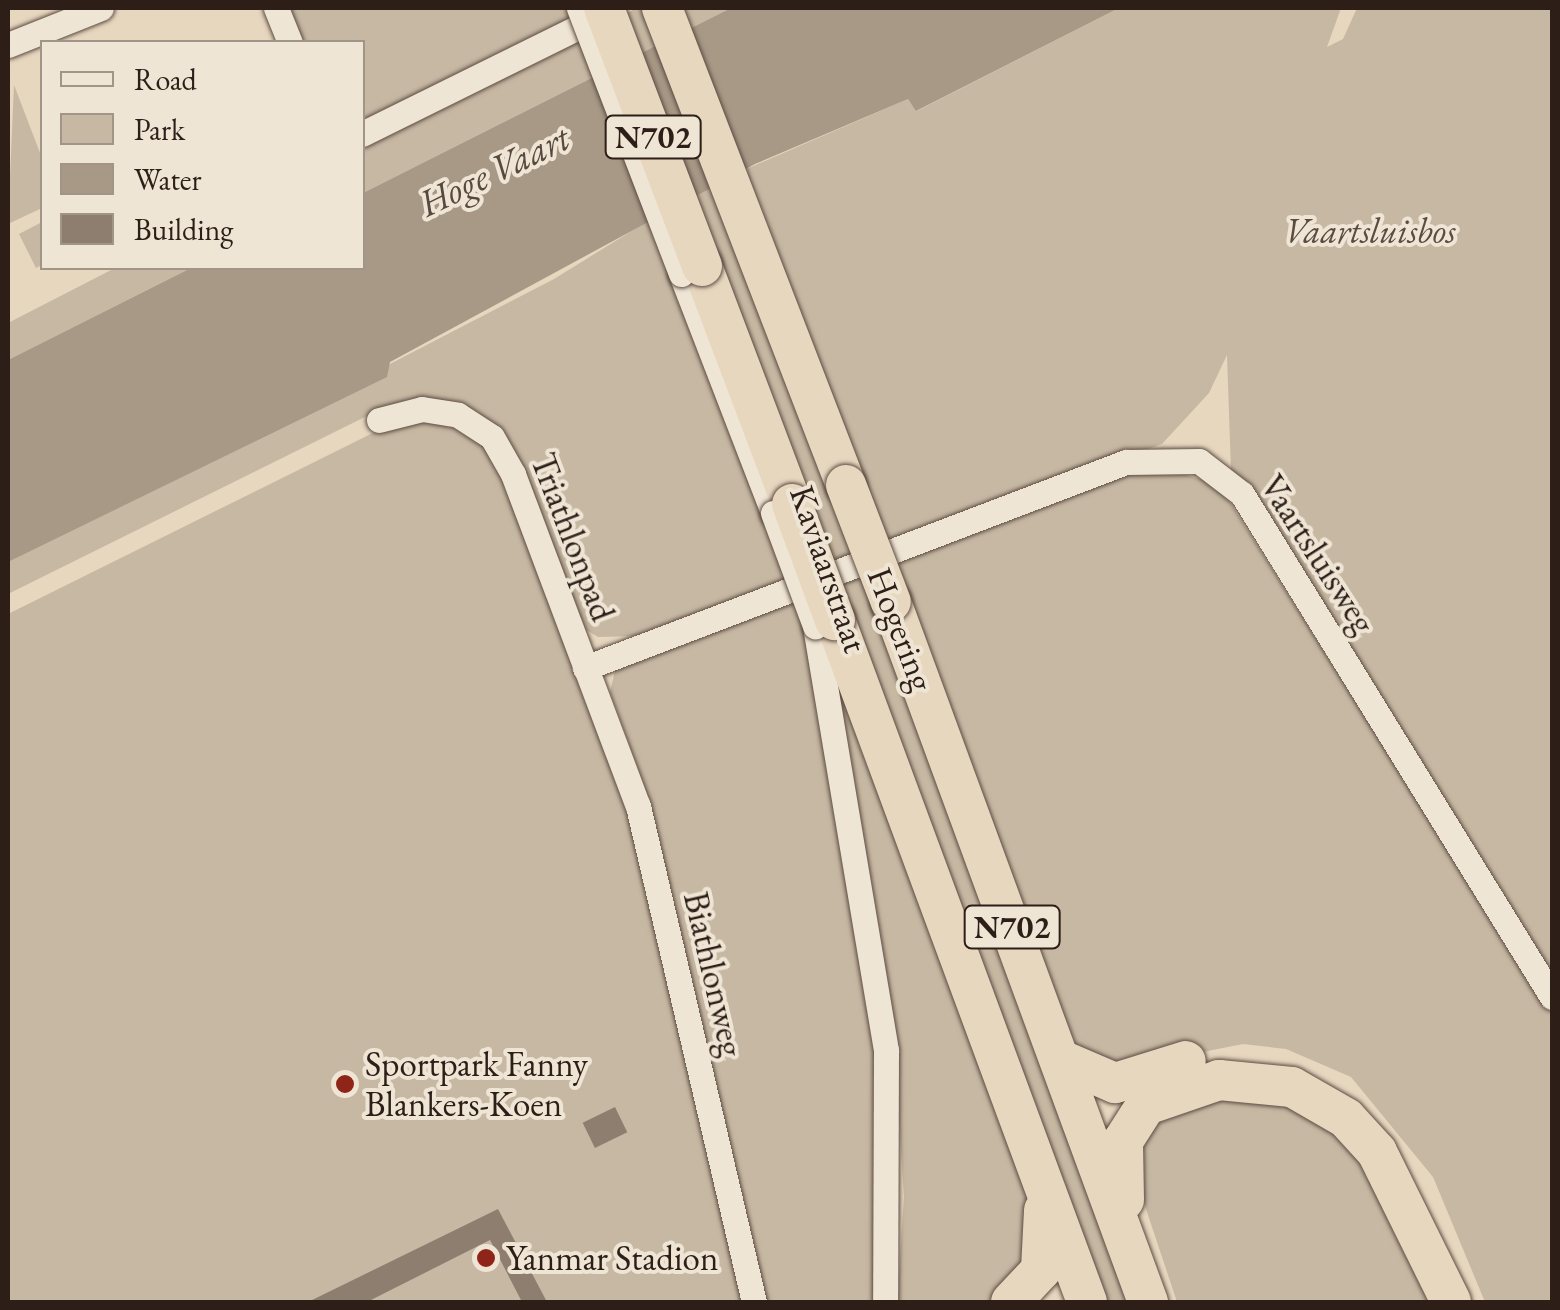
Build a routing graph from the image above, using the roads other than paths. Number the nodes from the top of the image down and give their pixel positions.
1 (101, 8) edge
2 (276, 8) edge
3 (579, 8) edge
4 (604, 8) edge
5 (618, 8) edge
6 (662, 8) edge
7 (289, 40) edge
8 (8, 45) edge
9 (365, 133) edge
10 (692, 270) junction
11 (378, 420) dead end
12 (825, 623) junction
13 (585, 668) junction
14 (1552, 997) edge
15 (1061, 1060) junction
16 (1042, 1181) junction
17 (1130, 1254) junction
18 (754, 1302) edge
19 (886, 1302) edge
20 (1012, 1302) edge
21 (1086, 1302) edge
22 (1148, 1302) edge
23 (1451, 1302) edge
24 (1477, 1302) edge

1 - 8 street
2 - 7 street
3 - 10 street, bridge
4 - 10 highway, Hogering / N702, bridge
5 - 9 street
6 - 15 highway, Hogering / N702, bridge
10 - 12 highway, Hogering / N702, bridge
11 - 13 street, Triathlonpad
12 - 16 highway, Hogering / N702
12 - 19 street, Kaviaarstraat
13 - 14 street, Vaartsluisweg
13 - 18 street, Biathlonweg
15 - 17 highway, Hogering / N702
15 - 24 highway
16 - 20 highway
16 - 21 highway, N702
17 - 22 highway, N702
17 - 23 highway

